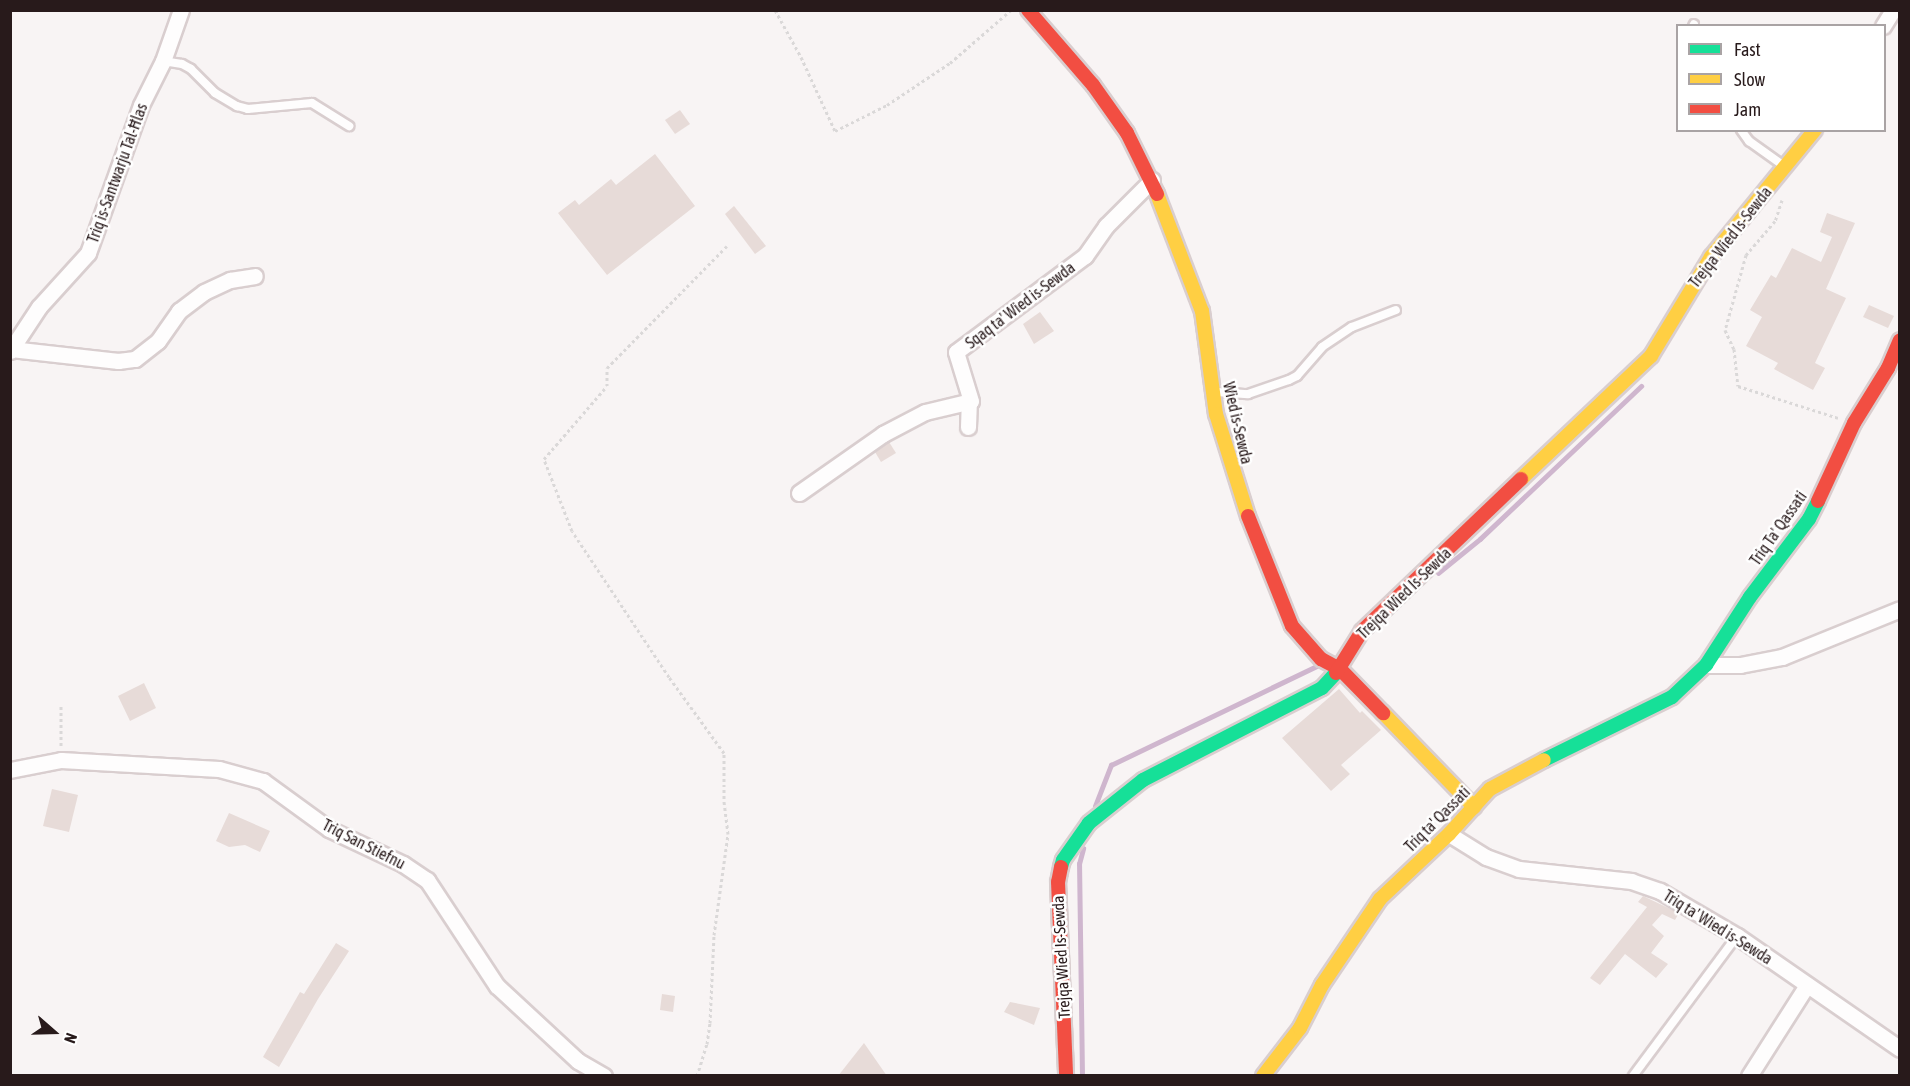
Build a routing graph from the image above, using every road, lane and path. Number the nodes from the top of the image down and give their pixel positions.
1 (181, 10) edge
2 (775, 10) edge
3 (1011, 10) edge
4 (1028, 10) edge
5 (1893, 10) edge
6 (1884, 24) edge
7 (163, 61) junction
8 (349, 126) dead end
9 (1742, 132) edge
10 (1813, 132) edge
11 (1785, 167) junction
12 (1152, 180) junction
13 (1782, 198) dead end
14 (727, 246) dead end
15 (255, 276) dead end
16 (1396, 310) dead end
17 (1899, 340) edge
18 (11, 350) edge
19 (1212, 391) junction
20 (969, 402) junction
21 (1854, 423) junction
22 (968, 427) dead end
23 (799, 493) dead end
24 (1899, 609) edge
25 (1707, 665) junction
26 (1340, 669) junction
27 (62, 704) dead end
28 (61, 760) junction
29 (10, 770) edge
30 (1474, 807) junction
31 (1449, 834) junction
32 (1737, 936) junction
33 (1807, 985) junction
34 (1899, 1049) edge
35 (604, 1076) edge
36 (697, 1076) edge
37 (1066, 1076) edge
38 (1263, 1076) edge
39 (1633, 1076) edge
40 (1749, 1076) edge

1 - 7 street, Triq is-Santwarju Tal-Ħlas
2 - 3 path
4 - 12 street, Wied is-Sewda
5 - 6 street
7 - 8 lane
7 - 18 street, Triq is-Santwarju Tal-Ħlas
9 - 11 lane
10 - 11 street, Trejqa Wied Is-Sewda
11 - 26 street, Trejqa Wied Is-Sewda
12 - 19 street, Wied is-Sewda
12 - 20 street, Sqaq ta' Wied is-Sewda
13 - 21 path
14 - 36 path
15 - 18 street
16 - 19 lane
17 - 21 street, Triq Ta' Qassati
19 - 26 street, Wied is-Sewda
20 - 22 street
20 - 23 street
21 - 25 street, Triq Ta' Qassati
24 - 25 street
25 - 30 street, Triq ta' Qassati
26 - 30 street, Wied is-Sewda
26 - 37 street, Trejqa Wied Is-Sewda
27 - 28 path
28 - 29 street, Triq San Stiefnu
28 - 35 street, Triq San Stiefnu
30 - 31 street, Triq ta' Qassati
31 - 32 street, Triq ta' Wied is-Sewda
31 - 38 street, Triq ta' Qassati
32 - 33 street, Triq ta' Wied is-Sewda
32 - 39 lane
33 - 34 street, Triq ta' Wied is-Sewda
33 - 40 street

